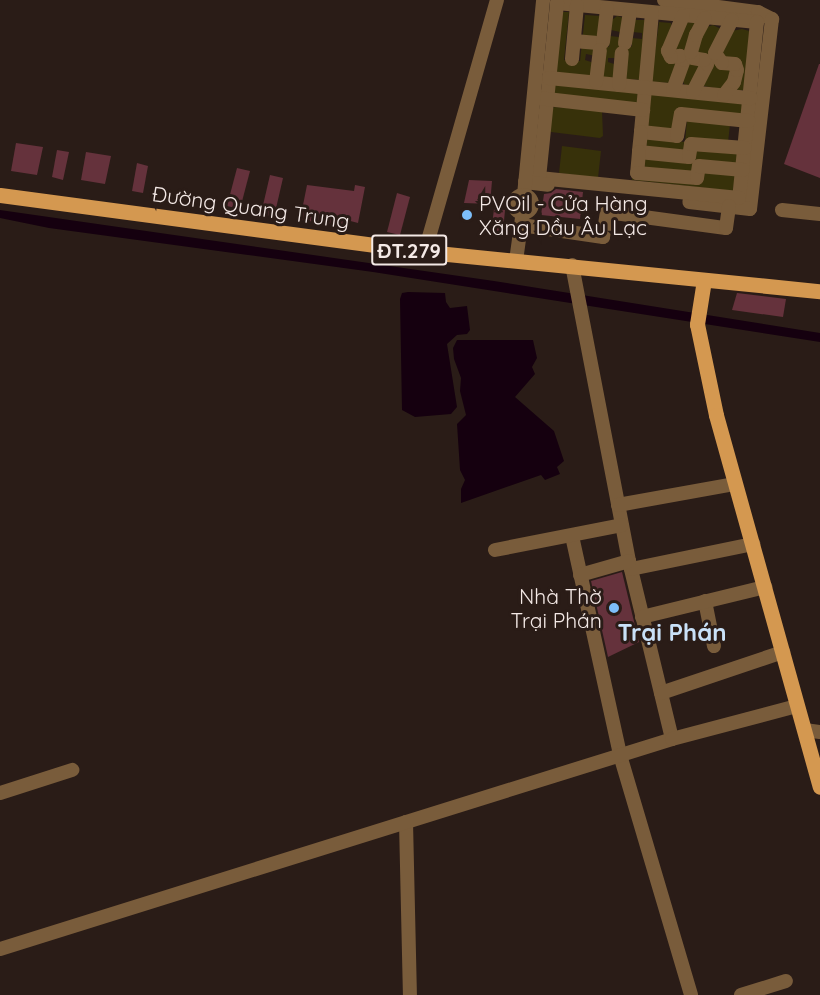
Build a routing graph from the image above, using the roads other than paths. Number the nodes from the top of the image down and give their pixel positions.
1 (497, 0) edge
2 (543, 0) edge
3 (664, 0) edge
4 (577, 5) junction
5 (607, 8) junction
6 (630, 11) junction
7 (652, 13) junction
8 (683, 16) junction
9 (705, 18) junction
10 (732, 20) junction
11 (574, 41) junction
12 (611, 47) junction
13 (572, 58) dead end
14 (549, 78) junction
15 (596, 82) junction
16 (619, 85) junction
17 (645, 87) junction
18 (673, 90) junction
19 (693, 92) junction
20 (724, 95) junction
21 (540, 98) junction
22 (751, 98) junction
23 (643, 110) junction
24 (749, 121) junction
25 (536, 131) junction
26 (641, 132) junction
27 (745, 148) junction
28 (639, 152) junction
29 (743, 170) junction
30 (524, 189) junction
31 (0, 195) edge
32 (729, 206) junction
33 (783, 210) dead end
34 (820, 214) edge
35 (522, 219) junction
36 (425, 251) junction
37 (516, 261) junction
38 (572, 265) junction
39 (704, 280) junction
40 (820, 291) edge
41 (735, 484) junction
42 (618, 505) junction
43 (622, 525) junction
44 (572, 536) junction
45 (753, 544) junction
46 (495, 550) dead end
47 (630, 565) junction
48 (580, 575) junction
49 (765, 587) junction
50 (705, 602) junction
51 (642, 617) junction
52 (714, 646) dead end
53 (783, 652) junction
54 (661, 693) junction
55 (797, 706) junction
56 (813, 731) edge
57 (672, 739) junction
58 (620, 755) junction
59 (72, 770) dead end
60 (820, 787) edge
61 (0, 793) edge
62 (403, 823) junction
63 (0, 949) edge
64 (786, 981) dead end
65 (410, 995) edge
66 (691, 995) edge
67 (741, 995) edge

1 - 36 street
2 - 21 street
3 - 32 street
4 - 5 street
4 - 11 street
4 - 14 street
5 - 6 street
5 - 12 street
6 - 7 street
6 - 12 street
7 - 8 street
7 - 17 street
8 - 9 street
8 - 18 street
9 - 10 street
9 - 19 street
10 - 20 street
10 - 22 street
11 - 12 street
11 - 13 street
12 - 15 street
12 - 16 street
14 - 15 street
14 - 21 street
15 - 16 street
16 - 17 street
17 - 18 street
17 - 23 street
18 - 19 street
19 - 20 street
20 - 22 street
21 - 23 street
21 - 25 street
22 - 24 street
23 - 26 street
24 - 26 street
24 - 27 street
25 - 29 street
25 - 30 street
26 - 28 street
27 - 28 street
27 - 29 street
28 - 29 street
30 - 32 street
30 - 35 street
31 - 36 main road, Đường Quang Trung / ĐT.279
32 - 35 street
33 - 34 street
35 - 37 street
36 - 37 main road, Đường Quang Trung / ĐT.279
37 - 38 main road, Đường Quang Trung / ĐT.279
38 - 39 main road, Đường Quang Trung / ĐT.279
38 - 42 street
39 - 40 main road, Đường Quang Trung / ĐT.279
39 - 41 main road
41 - 42 street
41 - 45 main road
42 - 43 street
43 - 44 street
43 - 47 street
44 - 46 street
44 - 48 street
45 - 47 street
45 - 49 main road
47 - 48 street
47 - 51 street
48 - 58 street
49 - 50 street
49 - 53 main road
50 - 51 street
50 - 52 street
51 - 54 street
53 - 54 street
53 - 55 main road
54 - 57 street
55 - 56 main road
55 - 57 street
56 - 60 main road
57 - 58 street
58 - 62 street
58 - 66 street
59 - 61 street
62 - 63 street
62 - 65 street
64 - 67 street

